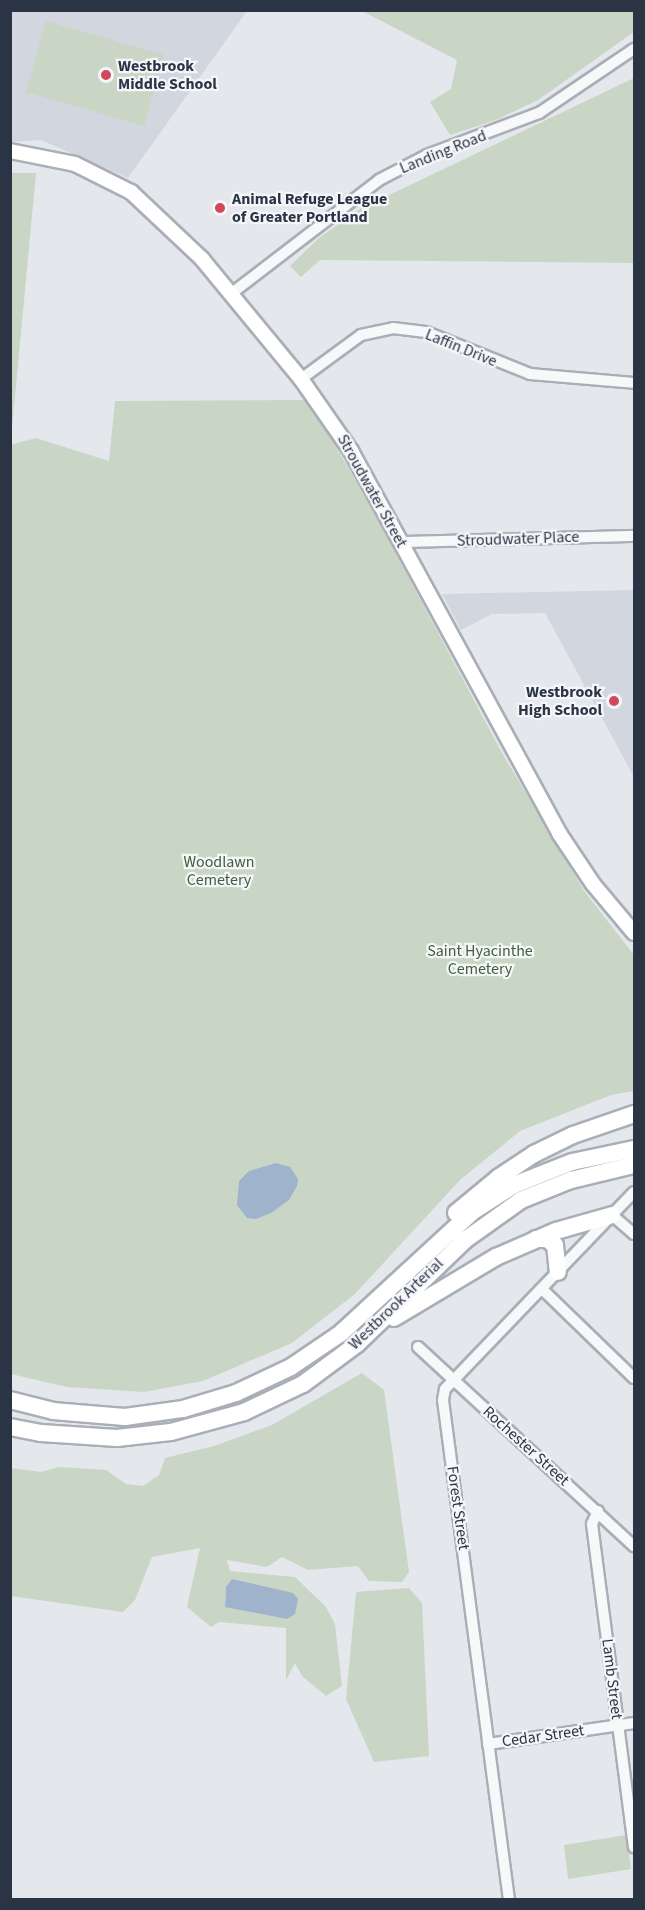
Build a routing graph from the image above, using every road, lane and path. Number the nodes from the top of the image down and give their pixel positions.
1 (634, 49) edge
2 (10, 151) edge
3 (232, 293) junction
4 (301, 379) junction
5 (634, 383) edge
6 (634, 536) edge
7 (400, 542) junction
8 (634, 933) edge
9 (634, 1114) edge
10 (634, 1149) edge
11 (634, 1164) edge
12 (634, 1192) edge
13 (612, 1215) junction
14 (634, 1234) edge
15 (536, 1239) junction
16 (418, 1259) junction
17 (558, 1272) junction
18 (542, 1289) junction
19 (377, 1327) junction
20 (418, 1347) dead end
21 (634, 1378) edge
22 (453, 1380) junction
23 (10, 1400) edge
24 (10, 1427) edge
25 (598, 1511) junction
26 (634, 1546) edge
27 (634, 1723) edge
28 (618, 1726) junction
29 (488, 1744) junction
30 (634, 1847) edge
31 (509, 1899) edge

1 - 3 street, Landing Road
2 - 3 main road, Stroudwater Street
3 - 4 main road, Stroudwater Street
4 - 5 street, Laffin Drive
4 - 7 main road, Stroudwater Street
6 - 7 street, Stroudwater Place
7 - 8 main road, Stroudwater Street
9 - 16 highway
10 - 16 highway, Westbrook Arterial
11 - 19 highway, Westbrook Arterial
12 - 13 street, Forest Street
13 - 14 street
13 - 15 highway
13 - 17 street, Forest Street
15 - 17 highway
15 - 19 highway
16 - 23 highway, Westbrook Arterial
17 - 18 street, Forest Street
18 - 21 street
18 - 22 street, Forest Street
19 - 24 highway, Westbrook Arterial
20 - 22 street, Rochester Street
22 - 25 street, Rochester Street
22 - 29 street, Forest Street
25 - 26 street, Rochester Street
25 - 28 street, Lamb Street
27 - 28 street, Cedar Street
28 - 29 street, Cedar Street
28 - 30 street, Lamb Street
29 - 31 street, Forest Street

